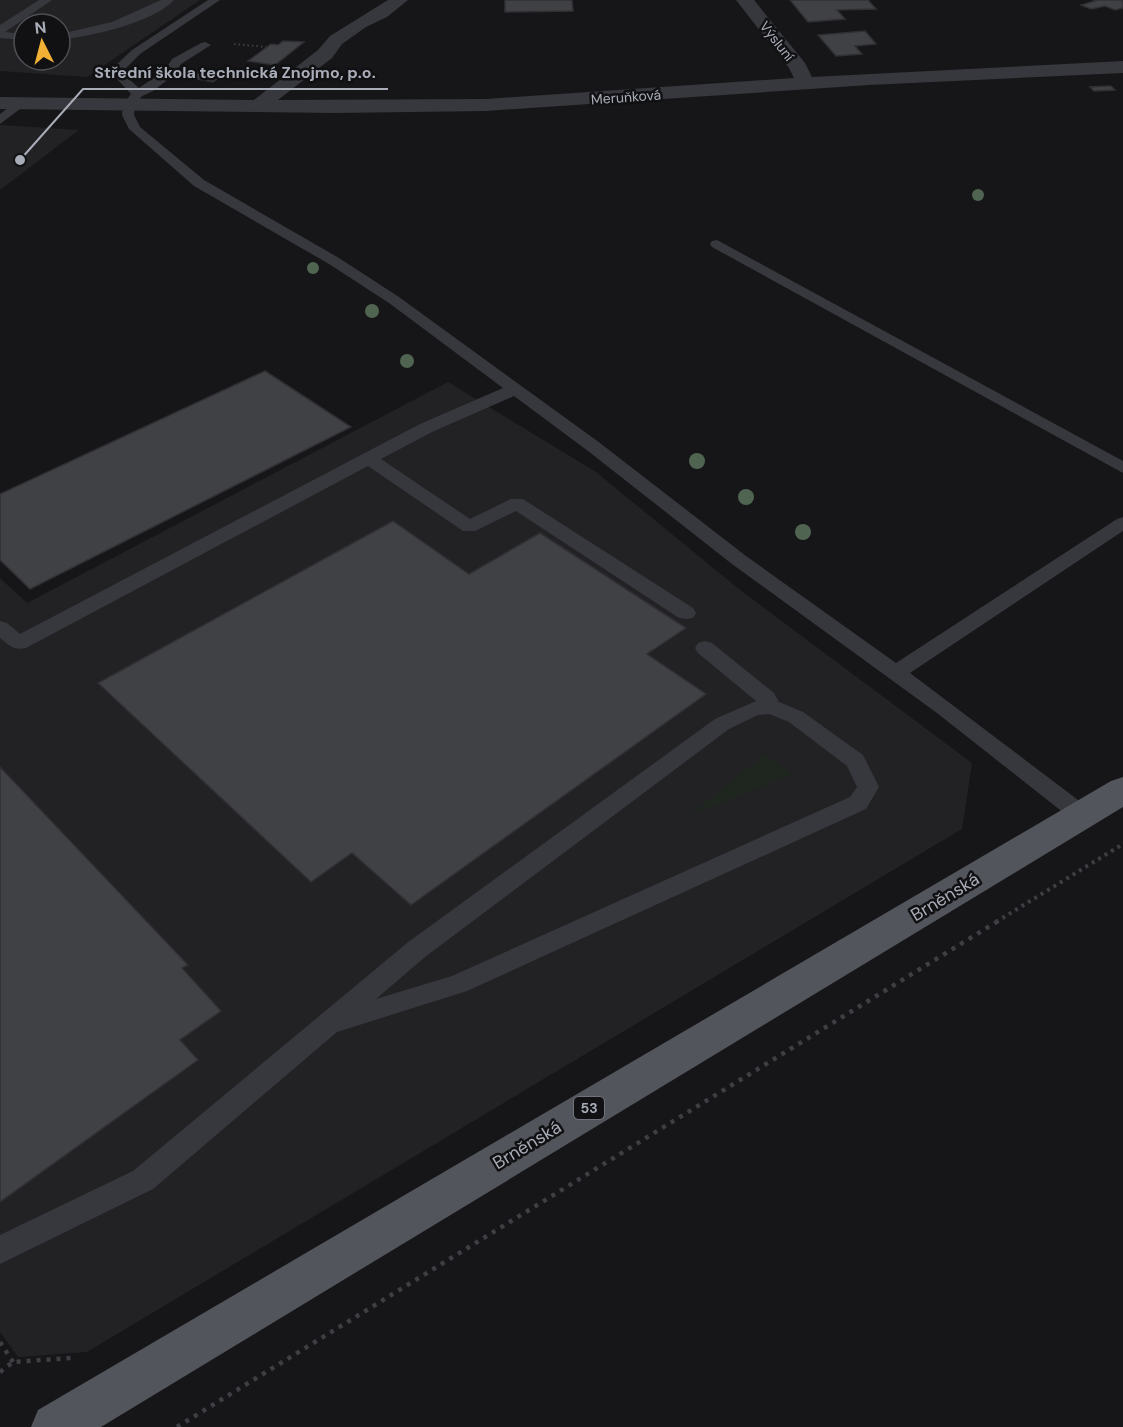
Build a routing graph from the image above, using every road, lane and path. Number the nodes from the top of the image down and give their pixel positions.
1 (47, 0) edge
2 (169, 0) edge
3 (215, 0) edge
4 (399, 0) edge
5 (745, 0) edge
6 (0, 33) edge
7 (72, 36) edge
8 (205, 45) dead end
9 (1123, 67) edge
10 (806, 84) junction
11 (134, 99) junction
12 (10, 103) edge
13 (259, 106) junction
14 (0, 120) edge
15 (717, 244) dead end
16 (515, 389) junction
17 (368, 458) junction
18 (1123, 468) edge
19 (1123, 523) edge
20 (686, 613) dead end
21 (0, 628) edge
22 (705, 648) dead end
23 (896, 673) junction
24 (771, 707) junction
25 (1123, 790) edge
26 (1082, 814) junction
27 (1123, 844) edge
28 (328, 1024) junction
29 (0, 1250) edge
30 (0, 1342) edge
31 (84, 1357) dead end
32 (13, 1362) junction
33 (0, 1372) edge
34 (55, 1427) edge
35 (177, 1427) edge

1 - 6 lane
2 - 7 lane
3 - 11 lane
4 - 13 street
5 - 10 street, Výsluní
8 - 11 lane
9 - 10 street, Meruňková
10 - 13 street, Meruňková
11 - 12 street, Meruňková
11 - 13 street, Meruňková
11 - 16 lane
12 - 14 lane
15 - 18 lane
16 - 17 lane
16 - 23 lane
17 - 20 lane
17 - 21 lane
19 - 23 lane
22 - 24 lane
23 - 26 lane
24 - 28 lane
24 - 28 lane
25 - 26 main road, Brněnská / 53
26 - 34 main road, Brněnská / 53
27 - 35 path
28 - 29 lane
30 - 32 path
31 - 32 path
32 - 33 path

